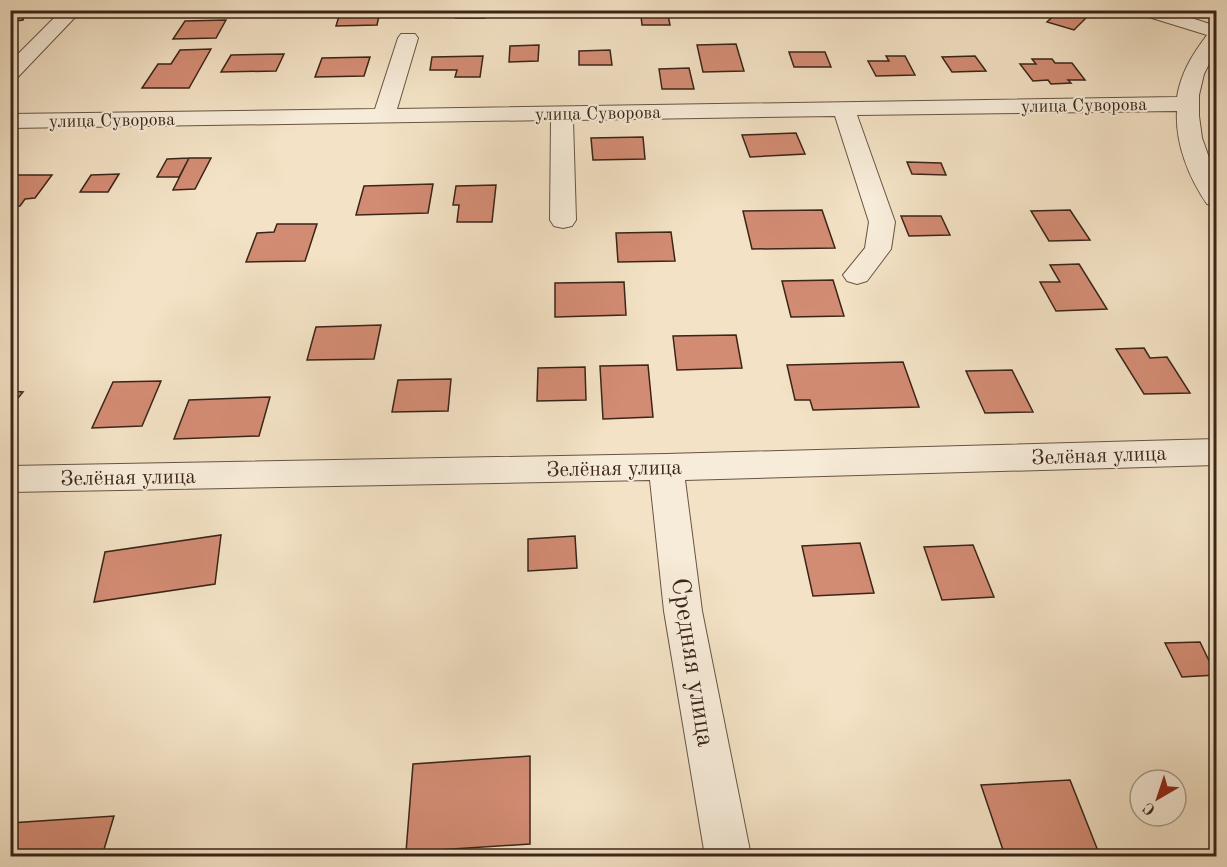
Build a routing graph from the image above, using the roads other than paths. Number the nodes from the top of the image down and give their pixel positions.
1 (73, 10) edge
2 (1146, 10) edge
3 (1216, 32) edge
4 (1216, 37) edge
5 (408, 38) dead end
6 (10, 74) edge
7 (1186, 104) junction
8 (844, 109) junction
9 (562, 113) junction
10 (384, 116) junction
11 (10, 121) edge
12 (1216, 199) edge
13 (563, 220) dead end
14 (857, 275) dead end
15 (1216, 452) edge
16 (666, 467) junction
17 (10, 479) edge
18 (728, 856) edge

1 - 6 street
2 - 3 street
4 - 7 street
5 - 10 street
7 - 8 street, улица Суворова
7 - 12 street
8 - 9 street, улица Суворова
8 - 14 street
9 - 10 street, улица Суворова
9 - 13 street
10 - 11 street, улица Суворова
15 - 16 street, Зелёная улица
16 - 17 street, Зелёная улица
16 - 18 street, Средняя улица

